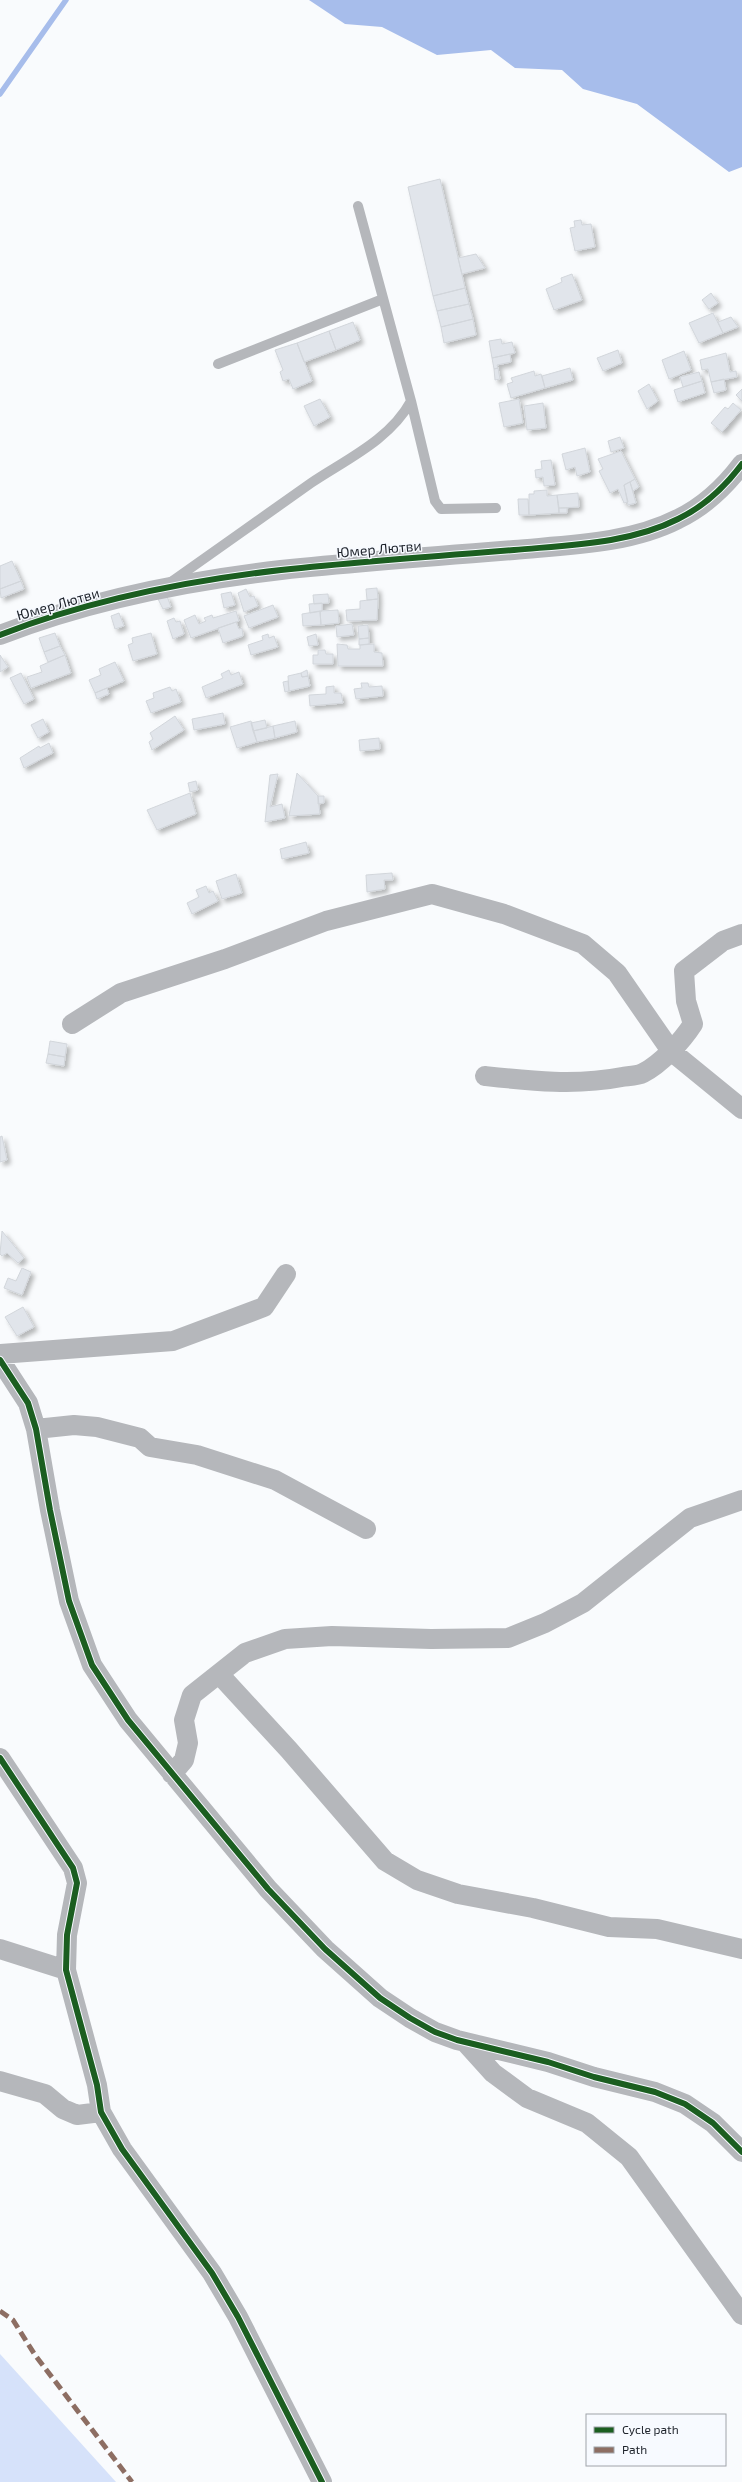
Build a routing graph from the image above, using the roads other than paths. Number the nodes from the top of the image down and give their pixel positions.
1 (358, 206) dead end
2 (383, 300) junction
3 (218, 364) dead end
4 (411, 401) junction
5 (742, 464) edge
6 (496, 508) dead end
7 (165, 587) junction
8 (0, 635) edge
9 (742, 934) edge
10 (72, 1024) dead end
11 (671, 1051) junction
12 (485, 1076) dead end
13 (742, 1109) edge
14 (286, 1274) dead end
15 (0, 1354) edge
16 (0, 1360) edge
17 (36, 1428) junction
18 (742, 1500) edge
19 (366, 1529) dead end
20 (219, 1674) junction
21 (0, 1758) edge
22 (172, 1774) junction
23 (0, 1949) edge
24 (742, 1949) edge
25 (66, 1970) junction
26 (465, 2042) junction
27 (0, 2081) edge
28 (101, 2112) junction
29 (742, 2152) edge
30 (742, 2315) edge
31 (322, 2482) edge

1 - 2 lane
2 - 3 lane
2 - 4 lane
4 - 6 lane
4 - 7 lane
5 - 7 street, Юмер Лютви
7 - 8 street, Юмер Лютви
9 - 11 street
10 - 11 street
11 - 12 street
11 - 13 street
14 - 15 street
16 - 17 street
17 - 19 street
17 - 22 street
18 - 20 street
20 - 22 street
20 - 24 street
21 - 25 street
22 - 26 street
23 - 25 street
25 - 28 street
26 - 29 street
26 - 30 street
27 - 28 street
28 - 31 street

